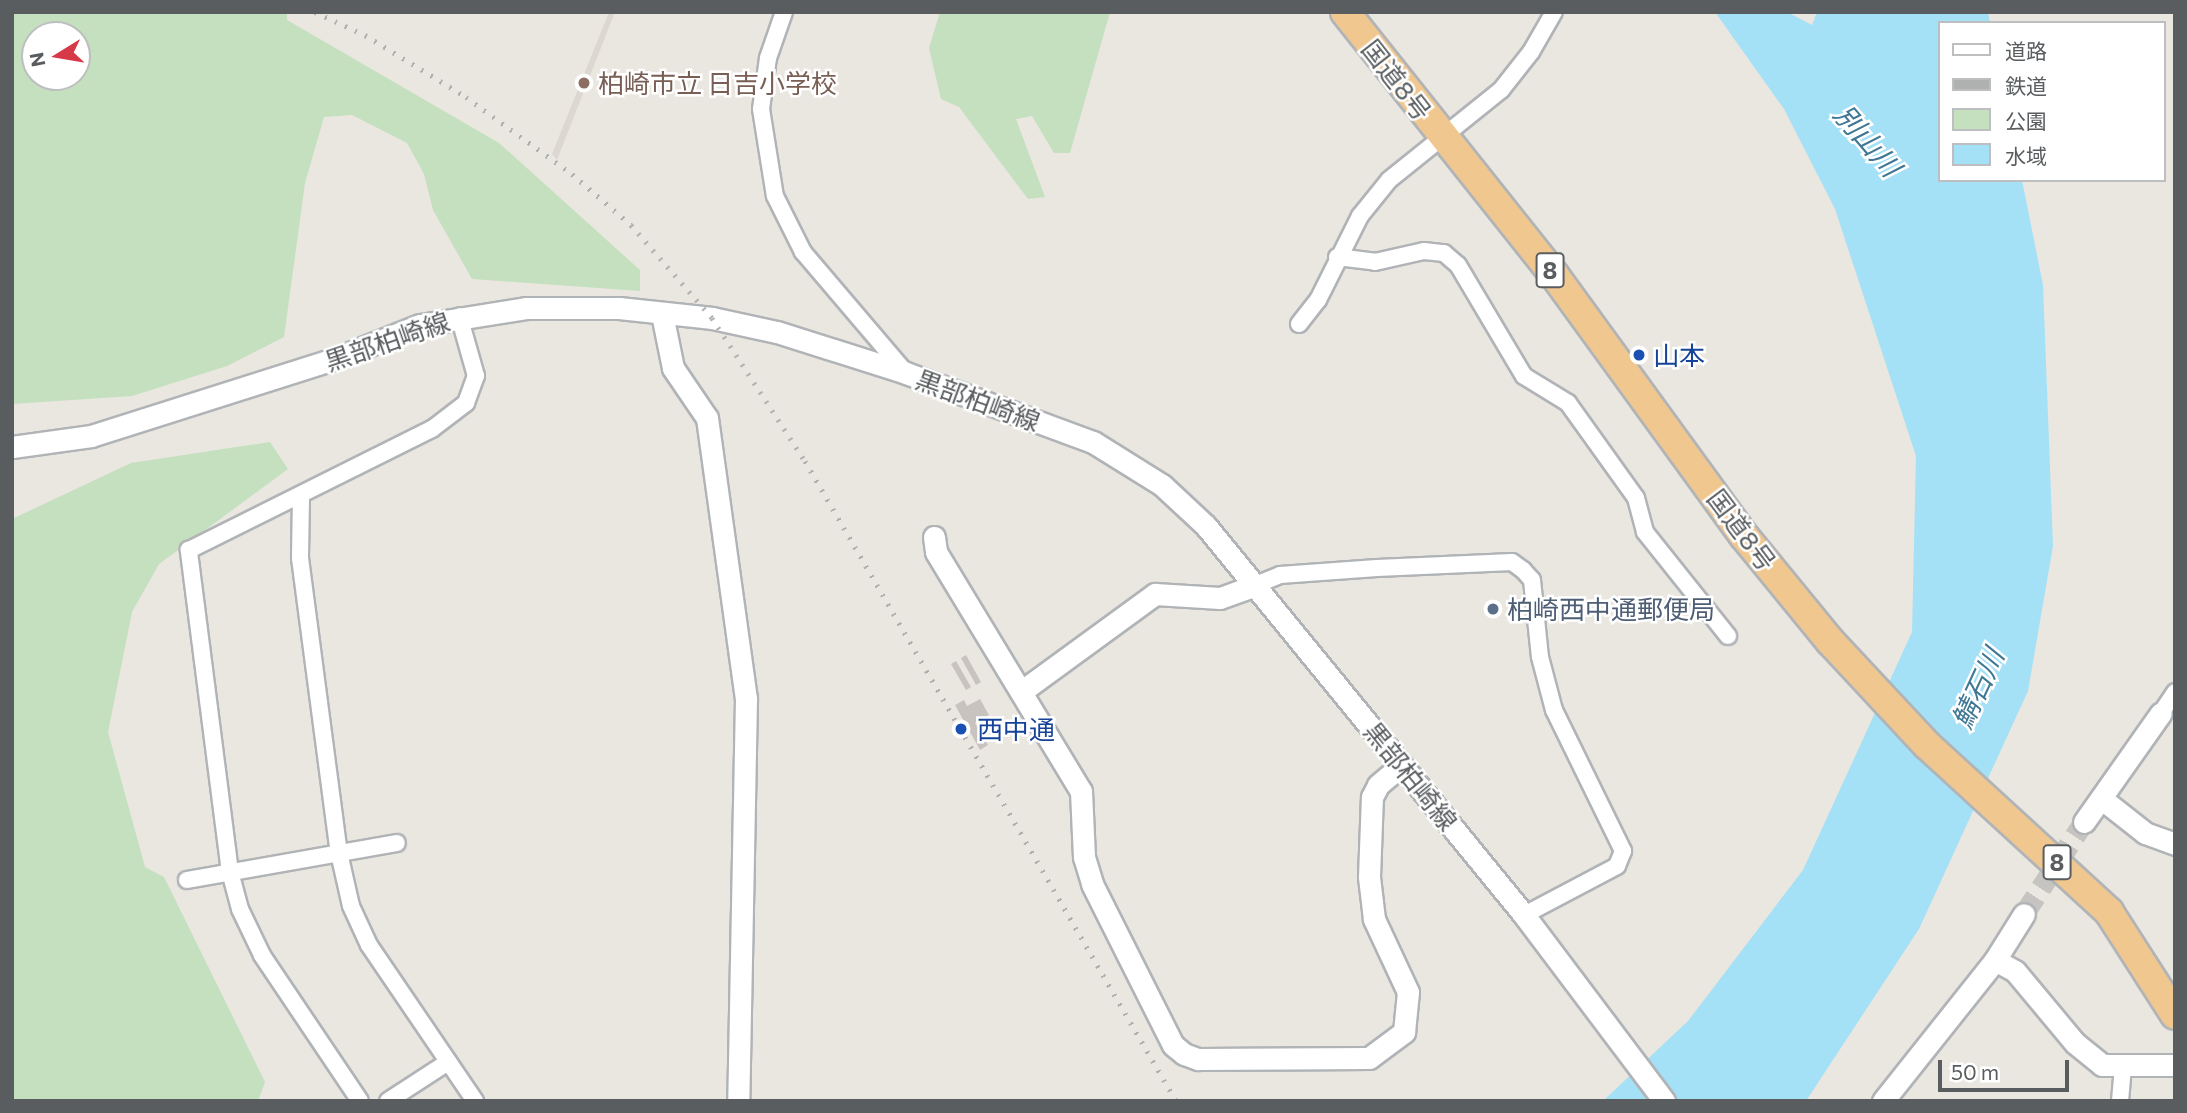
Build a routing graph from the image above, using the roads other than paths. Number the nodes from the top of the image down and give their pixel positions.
1 (784, 12) edge
2 (1345, 12) edge
3 (1554, 12) edge
4 (1444, 140) junction
5 (1337, 257) junction
6 (662, 314) junction
7 (459, 316) junction
8 (1299, 324) dead end
9 (906, 373) junction
10 (12, 447) edge
11 (301, 498) junction
12 (934, 537) dead end
13 (1253, 586) junction
14 (1728, 636) dead end
15 (1022, 691) junction
16 (2175, 692) edge
17 (2161, 713) joint
18 (1402, 765) junction
19 (2102, 799) junction
20 (2084, 822) tunnel mouth
21 (397, 843) dead end
22 (2175, 844) edge
23 (339, 853) junction
24 (230, 872) junction
25 (187, 880) dead end
26 (2024, 914) tunnel mouth
27 (1524, 915) junction
28 (1995, 960) junction
29 (2175, 1015) edge
30 (449, 1062) junction
31 (2123, 1065) junction
32 (2175, 1065) edge
33 (360, 1101) edge
34 (388, 1101) edge
35 (475, 1101) edge
36 (738, 1101) edge
37 (1664, 1101) edge
38 (1883, 1101) edge
39 (2120, 1101) edge

1 - 9 street
2 - 4 highway, 国道8号 / 8
3 - 4 street
4 - 5 street
4 - 29 highway, 国道8号 / 8
5 - 8 street
5 - 14 street
6 - 7 street, 黒部柏崎線
6 - 9 street, 黒部柏崎線
6 - 36 street
7 - 10 street, 黒部柏崎線
7 - 11 street
9 - 13 street, 黒部柏崎線
11 - 23 street
11 - 24 street
12 - 15 street
13 - 15 street
13 - 18 street, 黒部柏崎線
13 - 27 street
15 - 18 street
16 - 17 street
17 - 19 street
18 - 27 street, 黒部柏崎線
19 - 20 street
19 - 22 street
21 - 23 street
23 - 24 street
23 - 30 street
24 - 25 street
24 - 33 street
26 - 28 street
27 - 37 street, 黒部柏崎線
28 - 31 street
28 - 38 street
30 - 34 street
30 - 35 street
31 - 32 street
31 - 39 street

